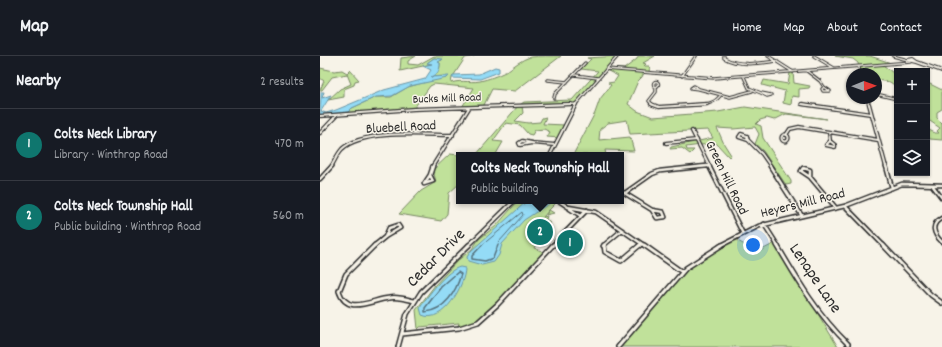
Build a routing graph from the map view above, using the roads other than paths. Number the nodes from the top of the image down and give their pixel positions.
1 (618, 56) edge
2 (696, 56) edge
3 (724, 56) edge
4 (768, 56) edge
5 (814, 56) edge
6 (893, 56) edge
7 (909, 56) edge
8 (908, 60) joint
9 (777, 61) junction
10 (912, 61) junction
11 (585, 62) dead end
12 (859, 66) joint
13 (835, 68) junction
14 (606, 69) junction
15 (942, 70) edge
16 (806, 71) junction
17 (794, 72) junction
18 (574, 75) junction
19 (682, 76) junction
20 (744, 76) junction
21 (598, 78) junction
22 (548, 80) dead end
23 (567, 82) junction
24 (656, 87) dead end
25 (824, 87) dead end
26 (699, 89) dead end
27 (752, 90) junction
28 (761, 93) dead end
29 (882, 95) edge
30 (720, 96) junction
31 (554, 98) dead end
32 (894, 98) edge
33 (576, 104) junction
34 (801, 104) dead end
35 (868, 104) edge
36 (469, 107) junction
37 (871, 114) junction
38 (337, 115) junction
39 (320, 116) edge
40 (692, 131) dead end
41 (829, 132) junction
42 (320, 133) edge
43 (452, 135) junction
44 (786, 135) dead end
45 (697, 140) junction
46 (748, 140) junction
47 (878, 140) junction
48 (830, 141) dead end
49 (532, 143) junction
50 (666, 144) dead end
51 (555, 145) junction
52 (552, 152) edge
53 (709, 166) junction
54 (430, 175) junction
55 (810, 177) junction
56 (320, 179) edge
57 (932, 185) junction
58 (942, 185) edge
59 (892, 188) junction
60 (625, 193) joint
61 (942, 198) edge
62 (511, 204) edge
63 (564, 204) edge
64 (845, 206) junction
65 (568, 207) junction
66 (836, 209) junction
67 (587, 210) junction
68 (652, 210) junction
69 (580, 216) junction
70 (802, 216) junction
71 (942, 218) edge
72 (764, 224) junction
73 (622, 230) junction
74 (742, 234) junction
75 (385, 237) junction
76 (942, 242) edge
77 (642, 244) junction
78 (682, 272) junction
79 (414, 301) junction
80 (942, 303) edge
81 (402, 334) junction
82 (848, 344) dead end
83 (398, 347) edge
84 (618, 347) edge

1 - 14 street
2 - 19 street
3 - 9 street
4 - 9 street
5 - 13 street
6 - 8 street
7 - 10 main road
8 - 10 main road
9 - 17 street
10 - 12 street
10 - 15 main road
11 - 18 street
12 - 13 street
13 - 16 street
14 - 19 street
14 - 21 street
16 - 17 street
16 - 25 street
17 - 20 street
18 - 21 street
18 - 23 street
19 - 20 street
20 - 27 street
21 - 33 street
22 - 23 street
23 - 31 street
24 - 30 street
26 - 30 street
27 - 28 street
27 - 30 street
29 - 32 street
33 - 36 street, Bucks Mill Road
33 - 51 street
34 - 37 street
35 - 37 street
36 - 38 street, Bucks Mill Road
36 - 43 street
37 - 47 street
38 - 39 street, Bucks Mill Road
38 - 42 street
40 - 45 street, Green Hill Road
41 - 44 street
41 - 47 street
41 - 48 street
43 - 54 street
43 - 56 street, Bluebell Road
45 - 50 street
45 - 53 street, Green Hill Road
46 - 46 street
46 - 70 street
47 - 59 street
49 - 49 street
49 - 51 street
51 - 52 street
53 - 60 street
53 - 74 street, Green Hill Road
54 - 54 street
55 - 55 street
55 - 66 street
57 - 58 street, Heyers Mill Road
57 - 59 street, Heyers Mill Road
57 - 61 street
59 - 64 street, Heyers Mill Road
60 - 68 street
62 - 79 street, Cedar Drive
63 - 65 street
64 - 66 street, Heyers Mill Road
64 - 80 street
65 - 67 street
65 - 69 street
66 - 70 street, Heyers Mill Road
67 - 69 street
67 - 73 street
68 - 68 street
69 - 81 street
70 - 72 street, Heyers Mill Road
71 - 76 street
72 - 74 street, Heyers Mill Road
72 - 82 street, Lenape Lane
73 - 77 street
73 - 77 street
74 - 78 street, Heyers Mill Road
75 - 75 street
75 - 79 street
77 - 78 street
78 - 84 street, Heyers Mill Road
79 - 81 street, Cedar Drive
81 - 83 street, Cedar Drive

